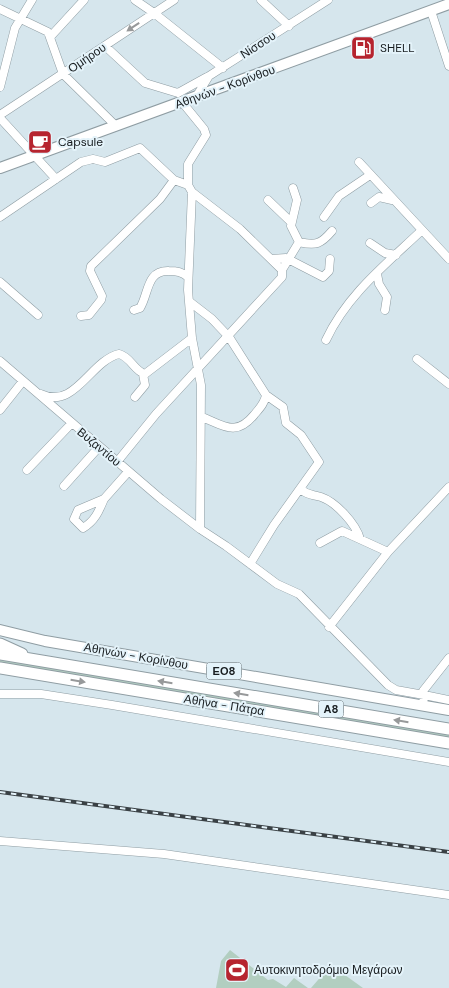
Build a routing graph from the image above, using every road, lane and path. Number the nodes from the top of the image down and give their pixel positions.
1 (32, 0) edge
2 (84, 0) edge
3 (135, 0) edge
4 (174, 0) edge
5 (261, 0) edge
6 (328, 0) edge
7 (449, 4) edge
8 (0, 9) edge
9 (431, 11) junction
10 (154, 13) junction
11 (19, 19) junction
12 (289, 26) junction
13 (51, 36) junction
14 (105, 46) junction
15 (449, 66) edge
16 (222, 68) junction
17 (64, 74) junction
18 (209, 76) junction
19 (0, 87) edge
20 (196, 97) junction
21 (182, 102) junction
22 (0, 116) edge
23 (116, 126) junction
24 (35, 156) junction
25 (359, 162) dead end
26 (0, 168) edge
27 (370, 175) junction
28 (56, 179) junction
29 (174, 180) junction
30 (190, 188) junction
31 (293, 188) dead end
32 (268, 200) dead end
33 (396, 203) junction
34 (371, 204) dead end
35 (0, 217) edge
36 (324, 217) dead end
37 (291, 222) junction
38 (332, 231) dead end
39 (421, 231) junction
40 (299, 242) junction
41 (370, 242) dead end
42 (396, 255) junction
43 (271, 259) junction
44 (290, 259) junction
45 (330, 259) dead end
46 (449, 259) edge
47 (282, 270) junction
48 (377, 274) junction
49 (188, 277) junction
50 (0, 282) edge
51 (190, 302) junction
52 (134, 310) dead end
53 (385, 310) dead end
54 (38, 315) dead end
55 (81, 316) dead end
56 (228, 337) junction
57 (192, 338) junction
58 (326, 340) dead end
59 (417, 359) dead end
60 (0, 361) edge
61 (198, 370) junction
62 (143, 374) junction
63 (23, 381) junction
64 (449, 384) edge
65 (30, 387) junction
66 (266, 395) junction
67 (135, 397) dead end
68 (0, 410) edge
69 (202, 416) junction
70 (71, 424) junction
71 (99, 447) junction
72 (117, 462) junction
73 (27, 470) dead end
74 (128, 472) junction
75 (64, 486) dead end
76 (449, 487) edge
77 (300, 489) junction
78 (104, 499) dead end
79 (200, 530) junction
80 (360, 539) junction
81 (320, 543) dead end
82 (388, 552) junction
83 (250, 564) junction
84 (329, 627) junction
85 (0, 630) edge
86 (0, 644) edge
87 (0, 654) edge
88 (449, 658) edge
89 (37, 661) junction
90 (0, 668) edge
91 (30, 673) junction
92 (0, 676) edge
93 (0, 694) edge
94 (449, 700) edge
95 (424, 701) junction
96 (449, 710) edge
97 (449, 729) edge
98 (449, 743) edge
99 (449, 762) edge
100 (0, 841) edge
101 (449, 895) edge

1 - 11 street
2 - 13 street
3 - 10 street
4 - 10 street, Ομήρου
5 - 12 street
6 - 12 street, Νίσσου
7 - 9 main road, Αθηνών - Κορίνθου
8 - 11 street
9 - 15 street
9 - 20 main road, Αθηνών - Κορίνθου
10 -> 14 street, Ομήρου
10 - 16 street
11 - 13 street
11 - 19 street
12 - 16 street, Νίσσου
13 - 17 street
14 - 17 street, Ομήρου
14 - 18 street
16 - 18 street, Νίσσου
17 - 22 street, Ομήρου
17 - 23 street
18 - 20 street, Νίσσου
20 - 21 main road, Αθηνών - Κορίνθου
21 - 23 main road, Αθηνών - Κορίνθου
21 - 30 street
22 - 24 street
23 - 24 main road, Αθηνών - Κορίνθου
24 - 26 main road, Αθηνών - Κορίνθου
24 - 28 street
25 - 27 street
27 - 33 street
27 - 36 street
28 - 29 street
28 - 35 street
29 - 30 street
29 - 55 street
30 - 43 street
30 - 49 street
31 - 37 street
32 - 37 street
33 - 34 street
33 - 39 street
37 - 40 street
38 - 40 street
39 - 42 street
39 - 46 street
40 - 44 street
41 - 42 street
42 - 48 street
43 - 44 street
43 - 47 street
44 - 45 street
44 - 47 street
47 - 56 street
48 - 53 street
48 - 58 street
49 - 51 street
49 - 52 street
50 - 54 street
51 - 56 street
51 - 57 street
56 - 61 street
56 - 66 street
57 - 61 street
57 - 62 street
59 - 64 street
60 - 63 street, Βυζαντίου
61 - 69 street
61 - 72 street
62 - 65 street
62 - 67 street
63 - 65 street, Βυζαντίου
63 - 68 street
65 - 70 street, Βυζαντίου
66 - 69 street
66 - 77 street
69 - 79 street
70 - 71 street, Βυζαντίου
70 - 73 street
71 - 72 street, Βυζαντίου
71 - 75 street
72 - 74 street, Βυζαντίου
74 - 78 street
74 - 79 street, Βυζαντίου
76 - 82 street
77 - 80 street
77 - 83 street
79 - 83 street, Βυζαντίου
80 - 81 street
80 - 82 street
82 - 84 street
83 - 84 street, Βυζαντίου
84 - 95 street, Βυζαντίου
85 - 95 main road, Αθηνών - Κορίνθου / ΕΟ8
86 - 89 highway
87 - 89 highway, Αθήνα - Πάτρα / Α8
88 - 95 street
97 -> 89 highway, Αθήνα - Πάτρα / Α8
90 - 91 highway, Αθήνα - Πάτρα / Α8
91 - 92 highway
91 -> 98 highway, Αθήνα - Πάτρα / Α8
93 - 99 street
94 - 95 street, Βυζαντίου
95 - 96 main road, Αθηνών - Κορίνθου / ΕΟ8
100 - 101 street

